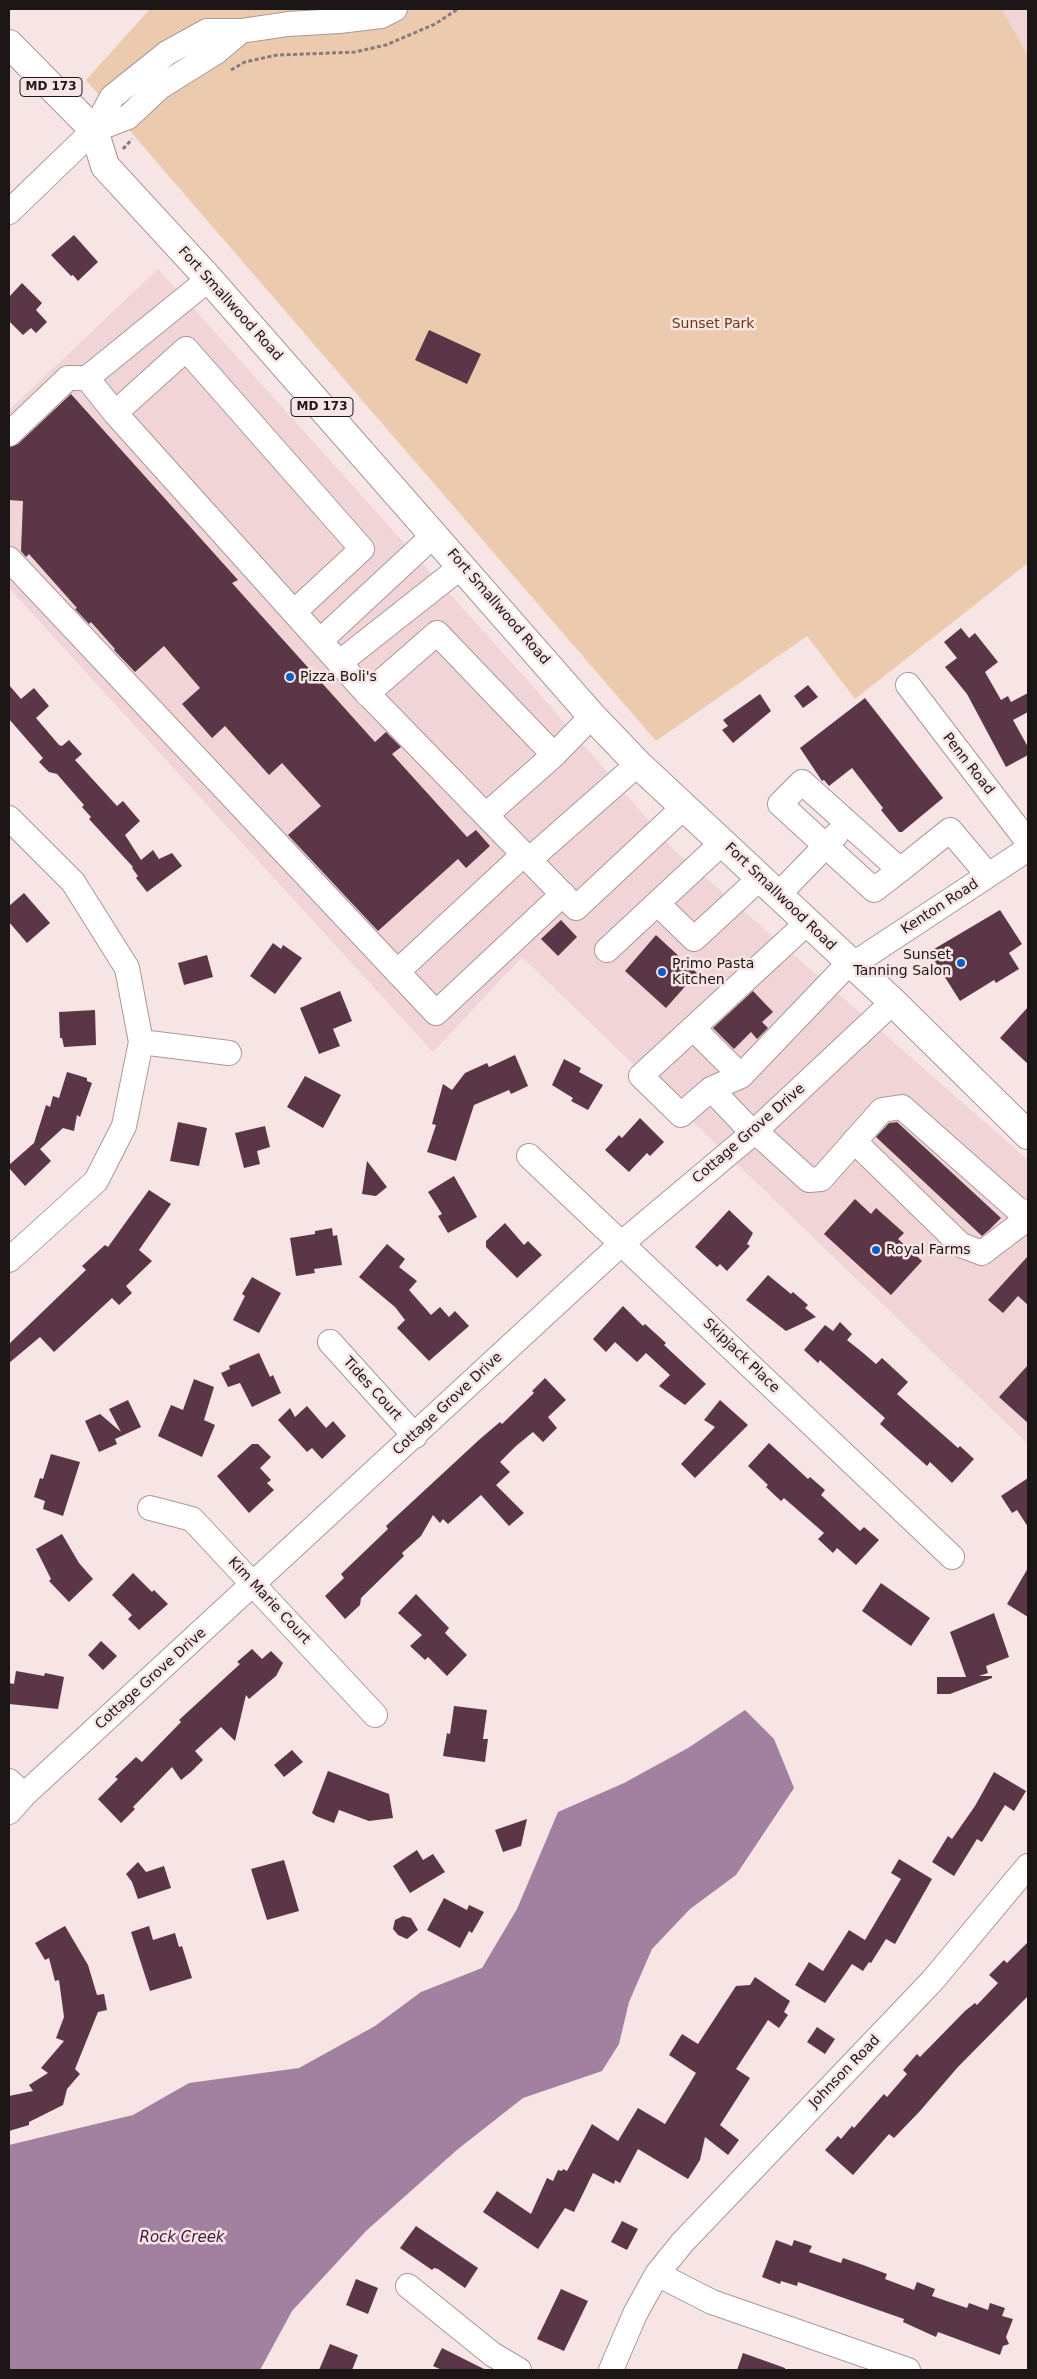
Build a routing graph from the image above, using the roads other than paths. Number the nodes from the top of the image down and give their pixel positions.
1 (395, 9) edge
2 (9, 44) edge
3 (94, 130) junction
4 (9, 212) edge
5 (209, 280) junction
6 (87, 378) junction
7 (115, 413) junction
8 (9, 434) edge
9 (435, 534) junction
10 (9, 559) edge
11 (462, 566) junction
12 (294, 612) junction
13 (320, 641) junction
14 (339, 663) junction
15 (908, 685) dead end
16 (367, 694) junction
17 (592, 716) junction
18 (554, 755) junction
19 (638, 764) junction
20 (685, 806) junction
21 (486, 815) junction
22 (10, 823) edge
23 (848, 823) junction
24 (723, 842) junction
25 (1028, 842) edge
26 (826, 846) junction
27 (1028, 849) edge
28 (527, 857) junction
29 (900, 870) junction
30 (988, 875) junction
31 (769, 887) junction
32 (563, 894) junction
33 (658, 904) junction
34 (807, 923) junction
35 (607, 950) dead end
36 (850, 964) junction
37 (397, 972) junction
38 (893, 1002) junction
39 (693, 1028) junction
40 (142, 1042) junction
41 (229, 1053) dead end
42 (741, 1076) junction
43 (711, 1089) junction
44 (754, 1132) junction
45 (1028, 1135) edge
46 (854, 1141) junction
47 (529, 1156) dead end
48 (1028, 1214) edge
49 (1028, 1218) edge
50 (622, 1243) junction
51 (9, 1260) edge
52 (330, 1342) dead end
53 (414, 1436) junction
54 (150, 1508) dead end
55 (952, 1556) dead end
56 (254, 1585) junction
57 (375, 1715) dead end
58 (14, 1796) edge
59 (1028, 1866) edge
60 (657, 2274) junction
61 (408, 2286) dead end
62 (519, 2370) edge
63 (611, 2370) edge
64 (908, 2370) edge

1 - 3 street
2 - 3 main road, Fort Smallwood Road / MD 173
3 - 4 street
3 - 5 main road, Fort Smallwood Road / MD 173
5 - 6 street
5 - 9 main road, Fort Smallwood Road / MD 173
6 - 7 street
6 - 8 street
7 - 12 street
7 - 12 street
9 - 11 main road, Fort Smallwood Road / MD 173
9 - 13 street
10 - 37 street
11 - 14 street
11 - 17 main road, Fort Smallwood Road / MD 173
12 - 13 street
13 - 14 street
14 - 16 street
15 - 25 street, Penn Road
16 - 18 street
16 - 21 street
17 - 18 street
17 - 19 main road, Fort Smallwood Road / MD 173
18 - 21 street
19 - 20 main road, Fort Smallwood Road / MD 173
19 - 28 street
20 - 24 main road, Fort Smallwood Road / MD 173
20 - 32 street
21 - 28 street
22 - 40 street
23 - 26 street
23 - 26 street
23 - 29 street
24 - 31 main road, Fort Smallwood Road / MD 173
24 - 33 street
26 - 29 street
26 - 31 street
27 - 30 street, Kenton Road
28 - 32 street
28 - 37 street
29 - 30 street
30 - 36 street, Kenton Road
31 - 33 street
31 - 34 main road, Fort Smallwood Road / MD 173
32 - 37 street
33 - 35 street
34 - 36 main road, Fort Smallwood Road / MD 173
34 - 39 street
36 - 38 main road, Fort Smallwood Road / MD 173
36 - 42 street, Kenton Road
38 - 44 street, Cottage Grove Drive
38 - 45 main road, Fort Smallwood Road / MD 173
39 - 42 street
39 - 43 street
40 - 41 street
40 - 51 street
42 - 43 street
43 - 44 street
44 - 46 street
44 - 50 street, Cottage Grove Drive
46 - 48 street
46 - 49 street
47 - 50 street, Skipjack Place
50 - 53 street, Cottage Grove Drive
50 - 55 street, Skipjack Place
52 - 53 street, Tides Court
53 - 56 street, Cottage Grove Drive
54 - 56 street, Kim Marie Court
56 - 57 street, Kim Marie Court
56 - 58 street, Cottage Grove Drive
59 - 60 street, Johnson Road
60 - 63 street, Johnson Road
60 - 64 street
61 - 62 street

